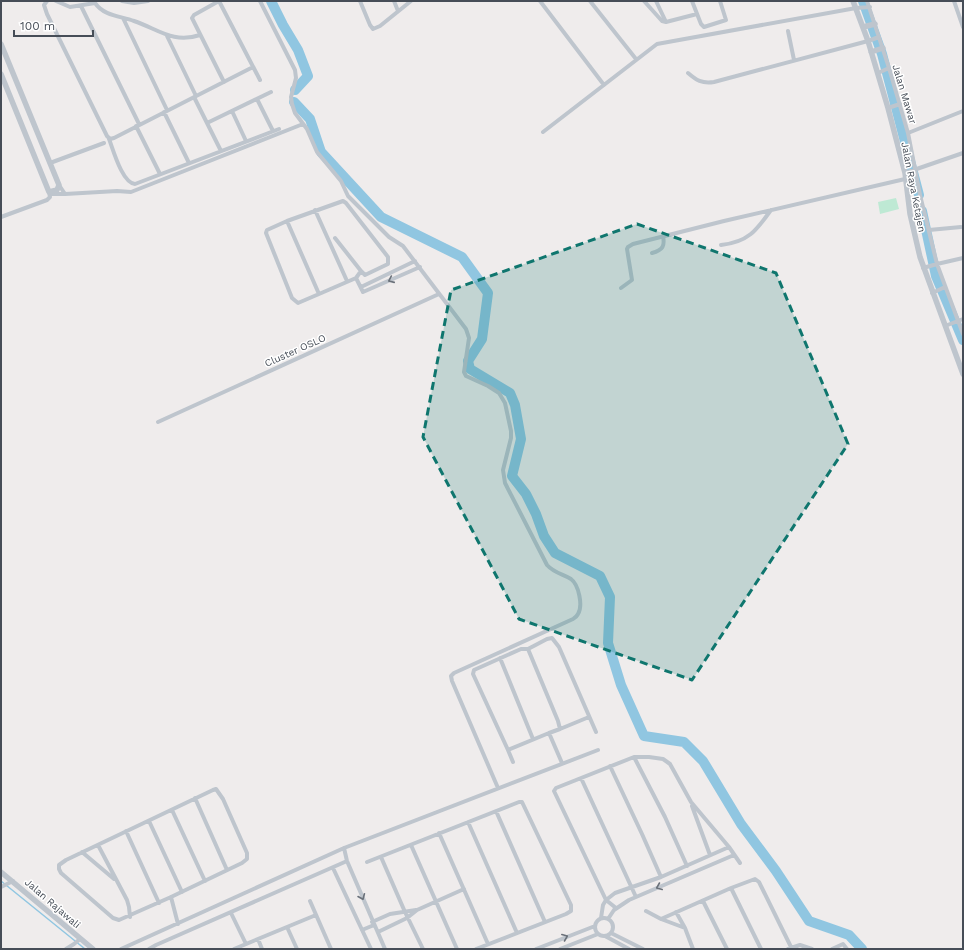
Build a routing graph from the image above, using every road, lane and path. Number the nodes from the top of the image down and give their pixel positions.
1 (46, 1) edge
2 (56, 1) edge
3 (122, 1) edge
4 (147, 1) edge
5 (260, 1) edge
6 (360, 1) edge
7 (394, 1) edge
8 (411, 1) edge
9 (540, 1) edge
10 (590, 1) edge
11 (644, 1) edge
12 (656, 1) edge
13 (692, 1) edge
14 (720, 1) edge
15 (853, 1) edge
16 (867, 1) edge
17 (954, 1) edge
18 (95, 2) edge
19 (81, 6) junction
20 (868, 7) junction
21 (858, 8) junction
22 (398, 12) junction
23 (697, 14) junction
24 (123, 18) junction
25 (666, 22) junction
26 (869, 25) junction
27 (963, 27) edge
28 (788, 31) dead end
29 (200, 35) junction
30 (167, 36) junction
31 (874, 38) junction
32 (1, 44) edge
33 (882, 48) junction
34 (873, 51) junction
35 (636, 59) junction
36 (794, 60) junction
37 (253, 68) junction
38 (888, 69) junction
39 (880, 72) junction
40 (688, 73) dead end
41 (1, 74) edge
42 (260, 80) dead end
43 (224, 82) junction
44 (604, 84) junction
45 (271, 92) dead end
46 (195, 97) junction
47 (257, 99) junction
48 (899, 104) junction
49 (890, 107) junction
50 (166, 111) junction
51 (232, 111) junction
52 (963, 111) edge
53 (207, 123) junction
54 (303, 124) junction
55 (137, 125) junction
56 (279, 129) dead end
57 (273, 131) junction
58 (543, 132) dead end
59 (908, 133) junction
60 (110, 138) junction
61 (246, 141) junction
62 (104, 144) dead end
63 (221, 151) junction
64 (963, 153) edge
65 (50, 163) junction
66 (189, 163) junction
67 (915, 170) junction
68 (160, 174) junction
69 (906, 175) junction
70 (59, 185) junction
71 (50, 193) junction
72 (65, 194) junction
73 (314, 210) junction
74 (771, 210) junction
75 (1, 217) edge
76 (287, 221) junction
77 (961, 227) dead end
78 (929, 230) junction
79 (663, 236) junction
80 (335, 238) dead end
81 (721, 245) dead end
82 (652, 253) dead end
83 (963, 258) edge
84 (415, 261) junction
85 (936, 264) junction
86 (420, 267) junction
87 (925, 268) junction
88 (361, 271) junction
89 (356, 278) junction
90 (347, 281) junction
91 (361, 287) junction
92 (621, 288) dead end
93 (939, 289) junction
94 (319, 294) junction
95 (439, 294) junction
96 (963, 320) edge
97 (957, 321) junction
98 (947, 326) junction
99 (963, 334) edge
100 (963, 374) edge
101 (158, 422) dead end
102 (528, 648) junction
103 (500, 658) junction
104 (589, 717) junction
105 (560, 729) junction
106 (596, 732) dead end
107 (549, 733) junction
108 (533, 739) junction
109 (508, 750) junction
110 (598, 750) dead end
111 (634, 757) junction
112 (513, 762) dead end
113 (562, 763) junction
114 (610, 766) junction
115 (581, 778) junction
116 (498, 788) junction
117 (195, 798) junction
118 (690, 802) junction
119 (172, 810) junction
120 (496, 810) junction
121 (149, 821) junction
122 (468, 822) junction
123 (126, 832) junction
124 (439, 833) junction
125 (411, 844) junction
126 (98, 845) junction
127 (729, 847) junction
128 (344, 848) junction
129 (82, 852) junction
130 (710, 855) junction
131 (734, 855) junction
132 (381, 856) junction
133 (701, 860) junction
134 (347, 861) junction
135 (367, 862) dead end
136 (740, 863) dead end
137 (687, 866) junction
138 (333, 868) junction
139 (704, 868) junction
140 (227, 870) junction
141 (674, 871) junction
142 (1, 872) edge
143 (661, 876) junction
144 (678, 879) junction
145 (205, 881) junction
146 (12, 882) junction
147 (117, 882) junction
148 (2, 887) edge
149 (632, 888) junction
150 (731, 888) junction
151 (464, 889) junction
152 (182, 892) junction
153 (171, 897) junction
154 (636, 897) junction
155 (606, 900) junction
156 (703, 900) junction
157 (310, 901) dead end
158 (436, 902) junction
159 (159, 903) junction
160 (616, 908) junction
161 (417, 910) junction
162 (646, 911) dead end
163 (231, 912) junction
164 (404, 912) junction
165 (676, 912) junction
166 (316, 915) junction
167 (130, 916) junction
168 (387, 916) junction
169 (407, 918) junction
170 (601, 918) junction
171 (608, 919) junction
172 (661, 919) junction
173 (545, 922) junction
174 (373, 923) junction
175 (178, 924) junction
176 (392, 925) junction
177 (595, 926) junction
178 (287, 927) junction
179 (685, 928) junction
180 (362, 930) junction
181 (378, 932) junction
182 (611, 932) junction
183 (517, 933) junction
184 (598, 934) junction
185 (604, 936) junction
186 (258, 939) junction
187 (79, 940) junction
188 (246, 944) junction
189 (488, 944) junction
190 (156, 947) edge
191 (66, 949) edge
192 (93, 949) edge
193 (122, 949) edge
194 (150, 949) edge
195 (234, 949) edge
196 (262, 949) edge
197 (297, 949) edge
198 (331, 949) edge
199 (371, 949) edge
200 (385, 949) edge
201 (423, 949) edge
202 (457, 949) edge
203 (476, 949) edge
204 (536, 949) edge
205 (560, 949) edge
206 (629, 949) edge
207 (643, 949) edge
208 (693, 949) edge
209 (727, 949) edge
210 (761, 949) edge
211 (791, 949) edge
212 (810, 949) edge
213 (832, 949) edge
214 (847, 949) edge

1 - 60 street
2 - 19 street
3 - 4 street
5 - 54 street
6 - 22 street
7 - 22 street
8 - 22 street
9 - 44 street
10 - 35 street
11 - 25 street
12 - 25 street
13 - 23 street
14 - 23 street
15 - 21 street, Jalan Raya Ketajen
16 - 20 street, Jalan Mawar
17 - 27 street
18 - 19 street
18 - 24 street
19 - 55 street
20 - 21 street
20 - 26 street, Jalan Mawar
21 - 26 street, Jalan Raya Ketajen
21 - 35 street
23 - 25 street
24 - 30 street
24 - 50 street
26 - 31 street, Jalan Raya Ketajen
26 - 31 street, Jalan Mawar
28 - 36 street
29 - 30 street
29 - 37 street
29 - 43 street
30 - 46 street
31 - 33 street, Jalan Mawar
31 - 34 street, Jalan Raya Ketajen
31 - 36 street
32 - 65 street
33 - 34 street
33 - 38 street, Jalan Mawar
34 - 39 street, Jalan Raya Ketajen
35 - 44 street
36 - 40 street
37 - 42 street
37 - 43 street
38 - 39 street
38 - 48 street, Jalan Mawar
39 - 49 street, Jalan Raya Ketajen
41 - 71 street
43 - 46 street
44 - 58 street
45 - 47 street
46 - 50 street
46 - 53 street
47 - 51 street
47 - 57 street
48 - 49 street
48 - 59 street, Jalan Mawar
49 - 69 street, Jalan Raya Ketajen
50 - 55 street
50 - 66 street
51 - 53 street
51 - 61 street
52 - 59 street
53 - 63 street
54 - 72 street
54 - 84 street
55 - 60 street
55 - 68 street
56 - 57 street
57 - 61 street
59 - 67 street, Jalan Mawar
60 - 68 street
61 - 63 street
62 - 65 street
63 - 66 street
64 - 67 street
65 - 70 street
66 - 68 street
67 - 69 street
67 - 78 street, Jalan Mawar
69 - 74 street
69 - 87 street, Jalan Raya Ketajen
70 - 71 street
70 - 72 street
71 - 72 street
71 - 75 street
73 - 76 street
73 - 88 street
73 - 90 street
74 - 79 street
74 - 81 street
76 - 94 street
76 - 94 street
77 - 78 street
78 - 85 street, Jalan Mawar
79 - 82 street
79 - 92 street
80 - 88 street
83 - 85 street
84 - 86 street
84 - 91 street
85 - 87 street
85 - 93 street, Jalan Mawar
86 -> 91 street
86 - 95 street
87 - 93 street, Jalan Raya Ketajen
88 - 89 street
89 - 90 street
89 - 91 street
90 - 94 street
93 - 97 street, Jalan Mawar
93 - 98 street, Jalan Raya Ketajen
95 - 101 street, Cluster OSLO
95 - 116 street
96 - 97 street
97 - 98 street
97 - 99 street, Jalan Mawar
98 - 100 street, Jalan Raya Ketajen
102 - 103 street
102 - 104 street
102 - 105 street
103 - 108 street
103 - 109 street
104 - 105 street
104 - 106 street
105 - 107 street
107 - 108 street
107 - 113 street
108 - 109 street
109 - 112 street
110 - 113 street
111 - 114 street
111 - 118 street
111 - 137 street
113 - 116 street
114 - 115 street
114 - 143 street
115 - 149 street
115 - 155 street
116 - 128 street
117 - 119 street
117 - 140 street
117 - 140 street
118 - 127 street
118 - 130 street
119 - 121 street
119 - 145 street
120 - 122 street
120 - 173 street
120 - 173 street
121 - 123 street
121 - 152 street
122 - 124 street
122 - 183 street
123 - 126 street
123 - 159 street
124 - 125 street
124 - 151 street
125 - 132 street
125 - 158 street
126 - 129 street
126 - 147 street
127 - 130 street
127 - 131 street
128 - 134 street
128 - 175 street
129 - 147 street
129 - 167 street
130 - 133 street
131 - 136 street
131 - 139 street
132 - 135 street
132 - 164 street
133 - 137 street
133 - 139 street
134 - 138 street
134 -> 174 street
137 - 141 street
138 - 163 street
138 - 180 street
139 - 144 street
140 - 145 street
141 - 143 street
141 - 144 street
142 - 146 street, Jalan Rajawali
143 - 149 street
144 -> 154 street
145 - 152 street
146 - 148 street
146 - 187 street, Jalan Rajawali
147 - 167 street
149 - 154 street
149 - 155 street
150 - 156 street
150 - 210 street
150 - 211 street
151 - 158 street
151 - 189 street
152 - 153 street
153 - 159 street
153 - 175 street
154 - 160 street
155 - 160 street
155 - 170 street
156 - 165 street
156 - 209 street
157 - 166 street
158 - 161 street
158 - 202 street
159 - 167 street
160 - 171 street
161 - 164 street
161 - 169 street
162 - 172 street
163 - 188 street
163 - 190 street
164 - 168 street
164 - 169 street
165 - 172 street
165 - 179 street
166 - 178 street
166 - 198 street
168 - 174 street
168 - 176 street
169 - 176 street
169 - 201 street
170 - 171 street
170 - 177 street
171 - 182 street
172 - 179 street
173 - 183 street
174 - 180 street
174 - 181 street
175 - 193 street
176 - 181 street
177 - 184 street
204 -> 177 street
178 - 186 street
178 - 197 street
179 - 208 street
180 - 199 street
181 - 200 street
182 - 185 street
182 - 207 street
183 - 189 street
184 - 185 street
184 - 205 street
185 - 206 street
186 - 188 street
186 - 196 street
187 - 191 street
187 - 192 street, Jalan Rajawali
188 - 195 street
189 - 203 street
190 - 194 street
211 - 212 street
213 - 214 street

